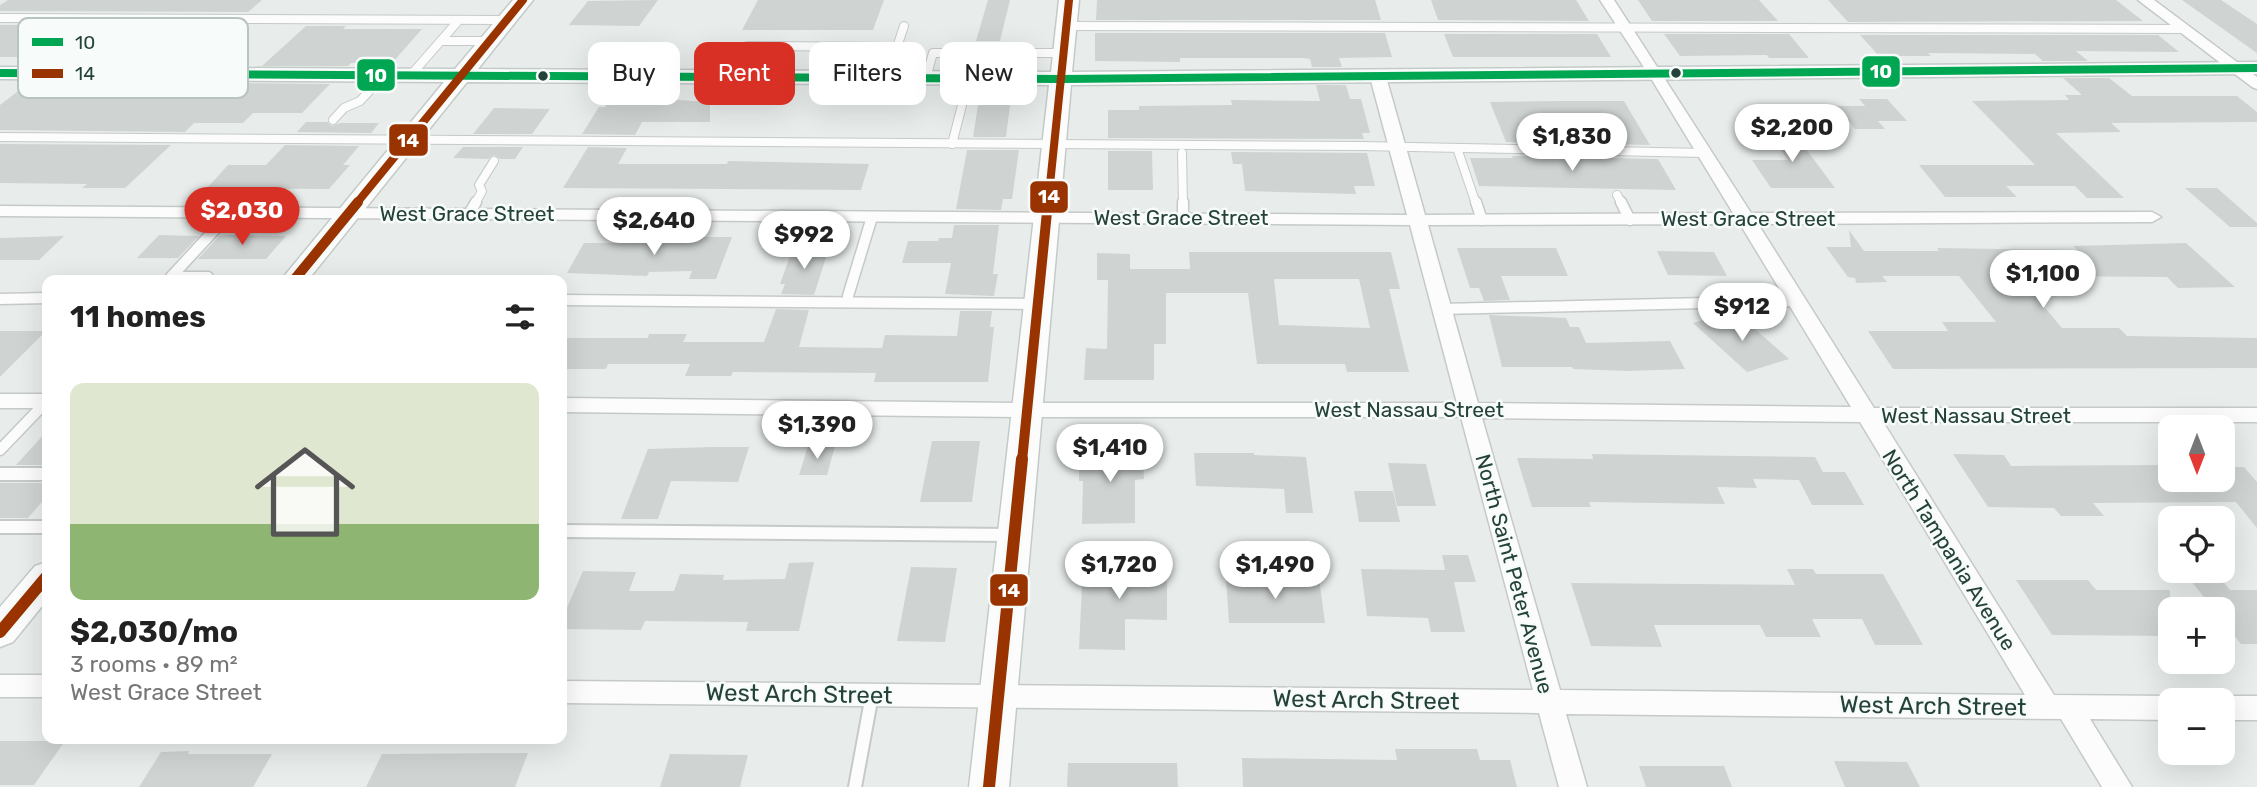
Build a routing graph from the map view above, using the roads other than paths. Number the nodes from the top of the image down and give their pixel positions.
1 (523, 0) edge
2 (1069, 0) edge
3 (1607, 0) edge
4 (2146, 0) edge
5 (0, 18) edge
6 (18, 18) edge
7 (248, 19) edge
8 (459, 20) junction
9 (506, 20) junction
10 (904, 26) dead end
11 (1067, 26) junction
12 (1626, 28) junction
13 (2184, 29) junction
14 (441, 41) junction
15 (490, 41) junction
16 (899, 42) edge
17 (940, 53) edge
18 (1037, 60) edge
19 (1064, 66) junction
20 (2246, 68) edge
21 (1037, 72) edge
22 (0, 74) edge
23 (18, 74) edge
24 (248, 75) edge
25 (1657, 75) junction
26 (383, 76) junction
27 (410, 76) junction
28 (461, 76) junction
29 (1378, 76) junction
30 (694, 77) edge
31 (926, 78) joint
32 (940, 78) edge
33 (2257, 84) edge
34 (962, 105) edge
35 (333, 120) dead end
36 (0, 137) edge
37 (410, 138) junction
38 (953, 144) junction
39 (1056, 145) junction
40 (1398, 147) junction
41 (1457, 148) junction
42 (1705, 152) junction
43 (1182, 153) dead end
44 (494, 161) dead end
45 (1617, 195) dead end
46 (0, 211) edge
47 (231, 212) junction
48 (349, 213) junction
49 (469, 214) junction
50 (872, 217) junction
51 (2152, 217) dead end
52 (1048, 218) junction
53 (1183, 218) junction
54 (1630, 219) junction
55 (1417, 220) junction
56 (1482, 220) junction
57 (1745, 220) junction
58 (173, 275) edge
59 (298, 275) edge
60 (848, 296) dead end
61 (42, 298) edge
62 (0, 299) edge
63 (567, 300) edge
64 (1796, 301) junction
65 (1039, 304) junction
66 (1441, 309) junction
67 (0, 401) edge
68 (42, 401) edge
69 (567, 405) edge
70 (42, 406) edge
71 (1027, 410) junction
72 (1469, 410) junction
73 (1866, 415) junction
74 (2257, 415) edge
75 (0, 450) edge
76 (0, 474) edge
77 (42, 474) edge
78 (0, 527) edge
79 (42, 527) edge
80 (567, 531) edge
81 (1014, 535) junction
82 (42, 582) edge
83 (0, 632) edge
84 (0, 686) edge
85 (42, 686) edge
86 (567, 692) edge
87 (872, 695) junction
88 (999, 696) junction
89 (1550, 702) junction
90 (2057, 707) junction
91 (2158, 708) edge
92 (2235, 708) edge
93 (2257, 708) edge
94 (855, 787) edge
95 (989, 787) edge
96 (1573, 787) edge
97 (2118, 787) edge

1 - 9 street
2 - 11 street
3 - 12 street, North Tampania Avenue
4 - 13 street
5 - 6 lane
7 - 8 lane
8 - 9 lane
8 - 14 lane
9 - 15 street
10 - 16 lane
11 - 12 lane
11 - 19 street
12 - 13 lane
12 - 25 street, North Tampania Avenue
13 - 20 street
14 - 15 lane
14 - 27 lane
15 - 28 street
17 - 31 lane
18 - 19 lane
19 - 21 street
19 - 29 street
19 - 39 street
20 - 25 street
20 - 33 street
22 - 23 street
24 - 26 street
25 - 29 street
25 - 42 street, North Tampania Avenue
26 - 27 street
26 - 35 lane
27 - 28 street
28 - 30 street
28 - 37 street
29 - 40 street, North Saint Peter Avenue
31 - 32 street
34 - 38 lane
36 - 37 lane
37 - 38 lane
37 - 48 street
38 - 39 lane
39 - 40 lane
39 - 52 street
40 - 41 lane
40 - 55 street, North Saint Peter Avenue
41 - 42 lane
41 - 56 lane
42 - 57 street, North Tampania Avenue
43 - 53 lane
44 - 49 lane
45 - 54 lane
46 - 47 street, West Grace Street
47 - 48 street, West Grace Street
47 - 58 lane
48 - 49 street, West Grace Street
48 - 59 street
49 - 50 street, West Grace Street
50 - 52 street, West Grace Street
50 - 60 lane
51 - 57 street, West Grace Street
52 - 53 street, West Grace Street
52 - 65 street
53 - 55 street, West Grace Street
54 - 56 street, West Grace Street
54 - 57 street, West Grace Street
55 - 56 street, West Grace Street
55 - 66 street, North Saint Peter Avenue
57 - 64 street, North Tampania Avenue
61 - 62 lane
63 - 65 lane
64 - 66 lane
64 - 73 street, North Tampania Avenue
65 - 71 street
66 - 72 street, North Saint Peter Avenue
67 - 68 street
69 - 71 street, West Nassau Street
70 - 75 lane
71 - 72 street, West Nassau Street
71 - 81 street
72 - 73 street, West Nassau Street
72 - 89 street, North Saint Peter Avenue
73 - 74 street, West Nassau Street
73 - 90 street, North Tampania Avenue
76 - 77 lane
78 - 79 lane
80 - 81 lane
81 - 88 street
82 - 83 street
84 - 85 street
86 - 87 street, West Arch Street
87 - 88 street, West Arch Street
87 - 94 lane
88 - 89 street, West Arch Street
88 - 95 street
89 - 90 street, West Arch Street
89 - 96 street, North Saint Peter Avenue
90 - 91 street, West Arch Street
90 - 97 street, North Tampania Avenue
92 - 93 street

